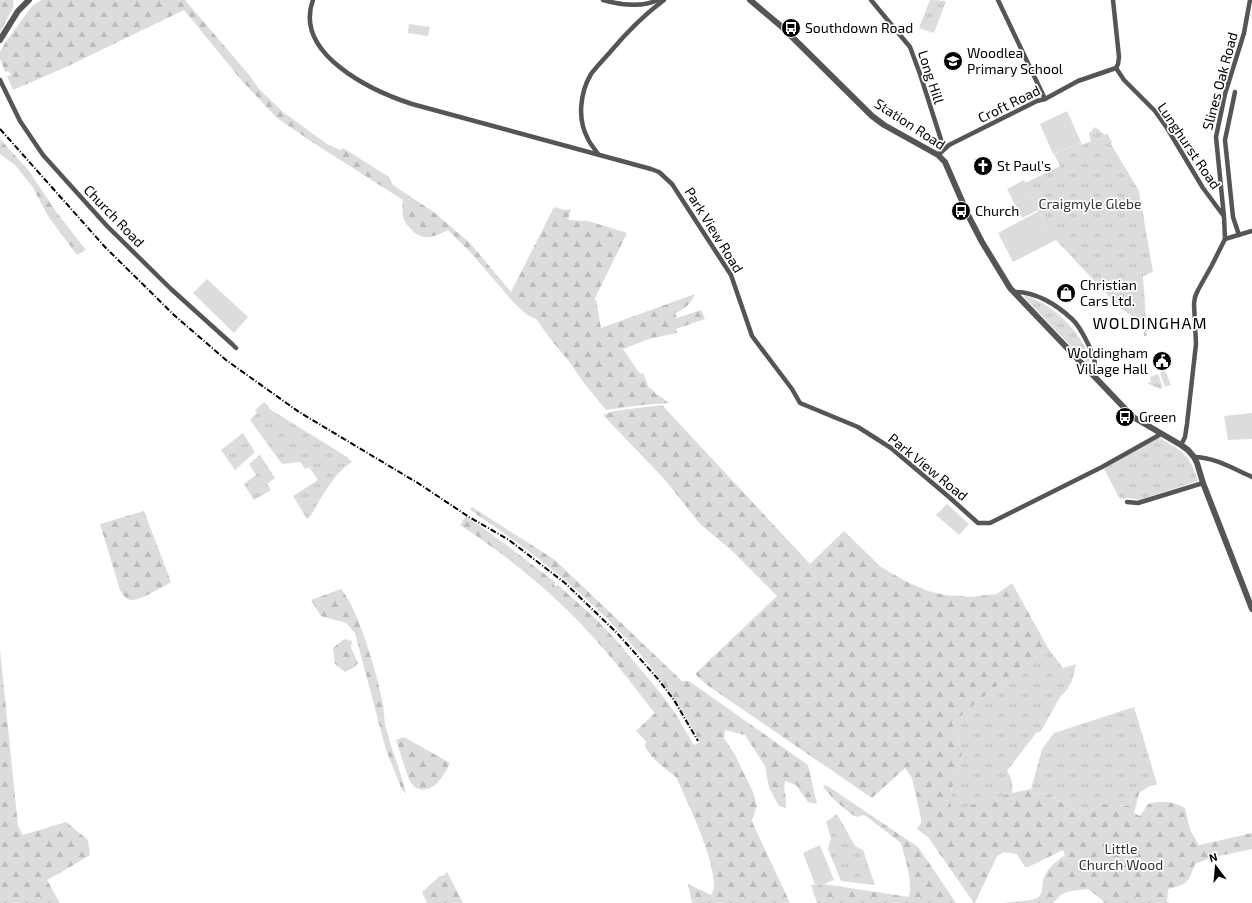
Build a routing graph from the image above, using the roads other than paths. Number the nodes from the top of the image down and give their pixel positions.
1 (29, 0) edge
2 (313, 0) edge
3 (603, 0) edge
4 (658, 0) edge
5 (664, 0) edge
6 (750, 0) edge
7 (871, 0) edge
8 (998, 0) edge
9 (1113, 0) edge
10 (1250, 0) edge
11 (0, 40) edge
12 (1116, 68) junction
13 (0, 80) edge
14 (1235, 92) dead end
15 (1045, 99) junction
16 (944, 149) junction
17 (598, 154) junction
18 (938, 155) junction
19 (1224, 217) junction
20 (1252, 231) edge
21 (1239, 236) junction
22 (1225, 239) junction
23 (1014, 292) junction
24 (236, 348) dead end
25 (1093, 374) junction
26 (1161, 434) junction
27 (1181, 445) junction
28 (1194, 457) junction
29 (1252, 477) edge
30 (1203, 483) junction
31 (1127, 502) dead end
32 (1252, 609) edge

1 - 11 street
2 - 17 street, Park View Road
3 - 4 street
5 - 17 street
6 - 18 street, Station Road
7 - 16 street, Long Hill
8 - 15 street
9 - 12 street
10 - 19 street, Slines Oak Road
12 - 15 street, Croft Road
12 - 19 street, Lunghurst Road
13 - 24 street, Church Road
14 - 21 street
15 - 16 street, Croft Road
16 - 18 street, Croft Road
17 - 26 street, Park View Road
18 - 23 street, Station Road
19 - 22 street, Slines Oak Road
20 - 21 street
21 - 22 street
22 - 27 street, Slines Oak Road
23 - 25 street, Station Road
23 - 25 street
25 - 26 street, Station Road
26 - 27 street, Station Road
27 - 28 street, Station Road
28 - 29 street
28 - 30 street
30 - 31 street
30 - 32 street

